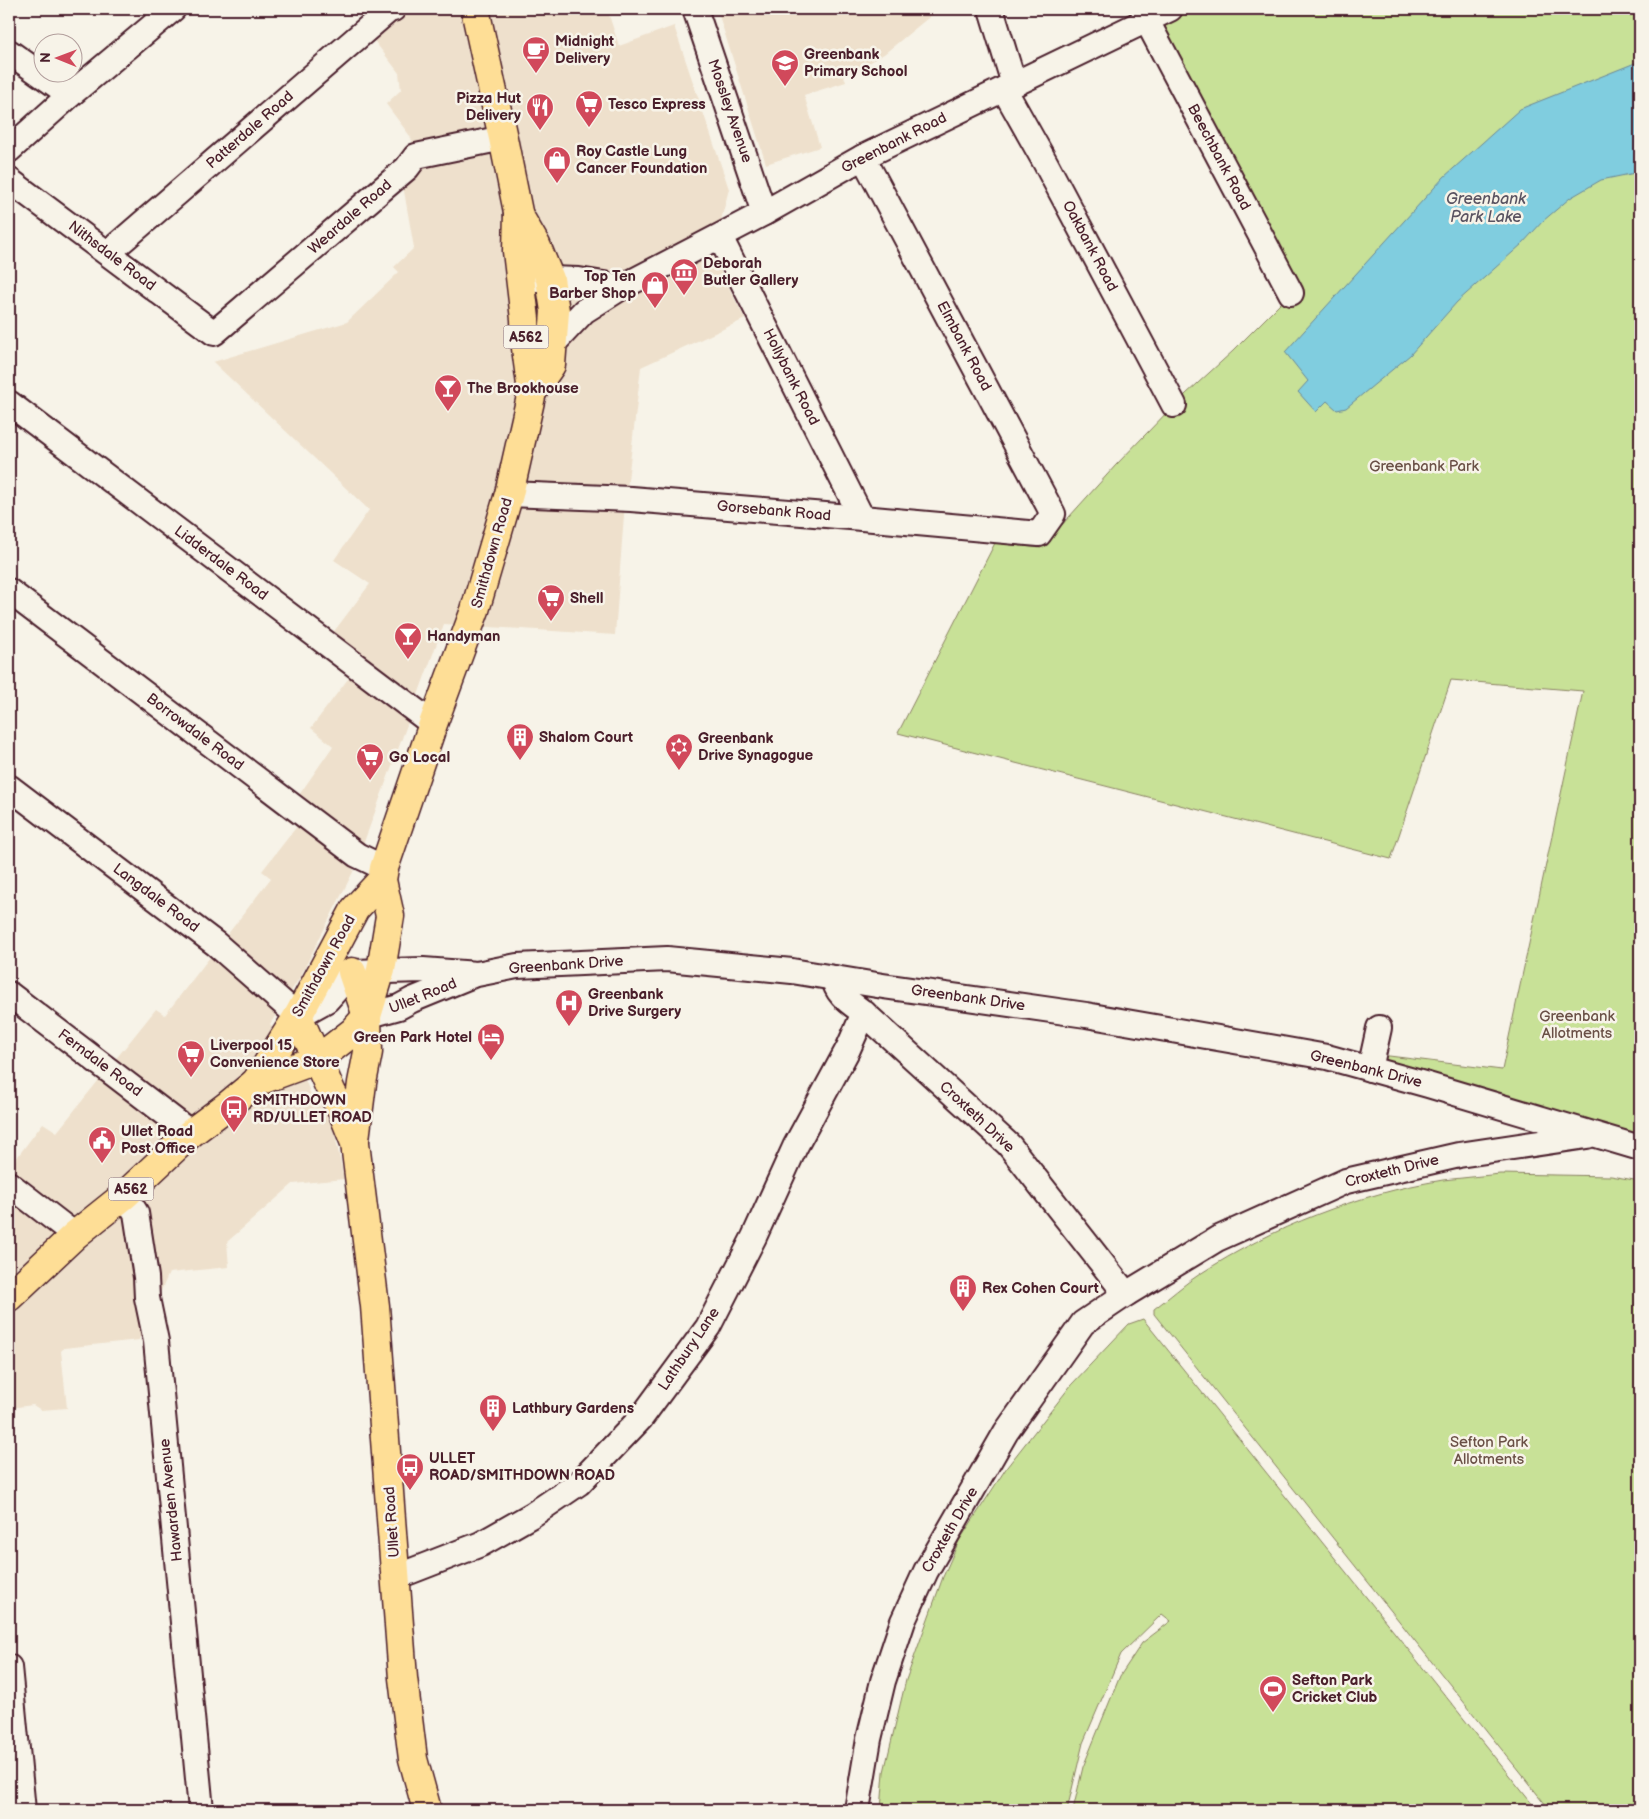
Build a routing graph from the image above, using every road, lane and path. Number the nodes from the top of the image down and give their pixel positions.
1 (173, 9) edge
2 (393, 9) edge
3 (474, 9) edge
4 (695, 9) edge
5 (991, 9) edge
6 (1170, 9) edge
7 (1145, 15) edge
8 (9, 52) edge
9 (1009, 86) junction
10 (70, 95) junction
11 (503, 138) junction
12 (9, 150) edge
13 (862, 157) junction
14 (9, 180) edge
15 (518, 212) junction
16 (764, 213) junction
17 (720, 237) junction
18 (108, 253) junction
19 (550, 279) junction
20 (521, 282) junction
21 (622, 286) junction
22 (1291, 293) dead end
23 (214, 333) joint
24 (553, 344) junction
25 (532, 392) junction
26 (9, 403) edge
27 (1174, 405) dead end
28 (509, 494) junction
29 (862, 518) junction
30 (1039, 534) joint
31 (9, 591) edge
32 (433, 724) junction
33 (9, 787) edge
34 (383, 874) junction
35 (381, 970) junction
36 (352, 972) junction
37 (477, 974) junction
38 (834, 978) junction
39 (9, 994) edge
40 (864, 1013) junction
41 (298, 1016) junction
42 (367, 1016) junction
43 (1379, 1028) dead end
44 (318, 1060) junction
45 (1370, 1069) junction
46 (256, 1082) junction
47 (191, 1133) junction
48 (1593, 1135) junction
49 (355, 1143) junction
50 (1640, 1148) edge
51 (9, 1184) edge
52 (124, 1195) junction
53 (75, 1235) junction
54 (1126, 1294) junction
55 (9, 1297) edge
56 (396, 1577) junction
57 (9, 1667) edge
58 (23, 1810) edge
59 (200, 1810) edge
60 (427, 1810) edge
61 (857, 1810) edge

1 - 10 street
2 - 18 street, Patterdale Road
3 - 11 main road, Smithdown Road / A562
4 - 16 street, Mossley Avenue
5 - 9 street, Oakbank Road
6 - 7 street, Greenbank Road
7 - 9 street, Greenbank Road
7 - 22 street, Beechbank Road
8 - 10 street
9 - 13 street, Greenbank Road
9 - 27 street, Oakbank Road
10 - 12 street
11 - 15 main road, Smithdown Road / A562
11 - 23 street, Weardale Road
13 - 16 street, Greenbank Road
13 - 30 street, Elmbank Road
14 - 18 street, Nithsdale Road
15 - 19 main road, Smithdown Road / A562
15 - 20 main road, Smithdown Road / A562
16 - 17 street, Greenbank Road
17 - 21 street, Greenbank Road
17 - 29 street, Hollybank Road
18 - 23 street, Nithsdale Road
19 - 20 street
19 - 21 street
19 - 24 main road, Smithdown Road / A562
20 - 25 main road, Smithdown Road / A562
21 - 24 street, Greenbank Road
24 - 25 main road, Smithdown Road / A562
25 - 28 main road, Smithdown Road / A562
26 - 32 street, Lidderdale Road
28 - 29 street, Gorsebank Road
28 - 32 main road, Smithdown Road / A562
29 - 30 street, Gorsebank Road
31 - 34 street, Borrowdale Road
32 - 34 main road, Smithdown Road / A562
33 - 41 street, Langdale Road
34 - 35 main road, Smithdown Road / A562
34 - 41 main road, Smithdown Road / A562
35 - 36 street, Greenbank Drive
35 - 37 street, Greenbank Drive
35 - 42 main road, Smithdown Road / A562
36 - 41 street
36 - 42 main road, Ullet Road
37 - 38 street, Greenbank Drive
37 - 42 street, Ullet Road
38 - 40 street, Croxteth Drive
38 - 45 street, Greenbank Drive
39 - 47 street, Ferndale Road
40 - 54 street, Croxteth Drive
40 - 56 street, Lathbury Lane
41 - 44 main road, Ullet Road
41 - 46 main road, Smithdown Road / A562
42 - 44 main road, Smithdown Road / A562
42 - 49 main road, Ullet Road
43 - 45 street
44 - 46 main road, Smithdown Road / A562
44 - 49 main road, Ullet Road
45 - 48 street, Greenbank Drive
46 - 47 main road, Smithdown Road / A562
47 - 52 main road, Smithdown Road / A562
48 - 50 street, Greenbank Drive
48 - 54 street, Croxteth Drive
49 - 56 main road, Ullet Road
51 - 53 street
52 - 53 main road, Smithdown Road / A562
52 - 59 street, Hawarden Avenue
53 - 55 main road, Smithdown Road / A562
54 - 61 street, Croxteth Drive
56 - 60 main road, Ullet Road
57 - 58 street

